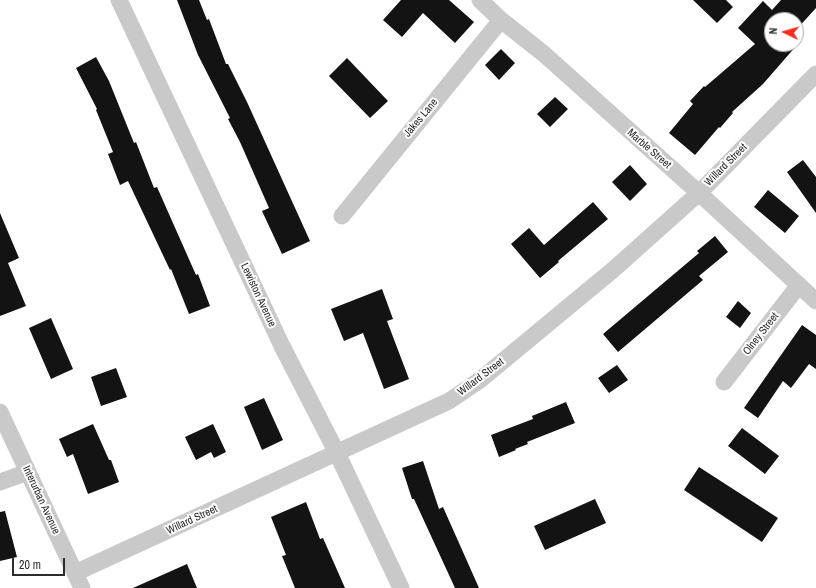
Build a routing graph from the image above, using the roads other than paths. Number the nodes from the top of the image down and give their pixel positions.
1 (120, 0) edge
2 (480, 0) edge
3 (501, 20) junction
4 (816, 74) edge
5 (699, 193) junction
6 (342, 216) dead end
7 (799, 285) junction
8 (816, 301) edge
9 (724, 382) dead end
10 (0, 412) edge
11 (337, 453) junction
12 (28, 472) junction
13 (0, 482) edge
14 (79, 581) edge
15 (401, 588) edge

1 - 11 street, Lewiston Avenue
2 - 3 street, Marble Street
3 - 5 street, Marble Street
3 - 6 street, Jakes Lane
4 - 5 street, Willard Street
5 - 7 street, Marble Street
5 - 11 street, Willard Street
7 - 8 street, Marble Street
7 - 9 street, Olney Street
10 - 12 street, Interurban Avenue
11 - 14 street, Willard Street
11 - 15 street, Lewiston Avenue
12 - 13 street
12 - 14 street, Interurban Avenue

